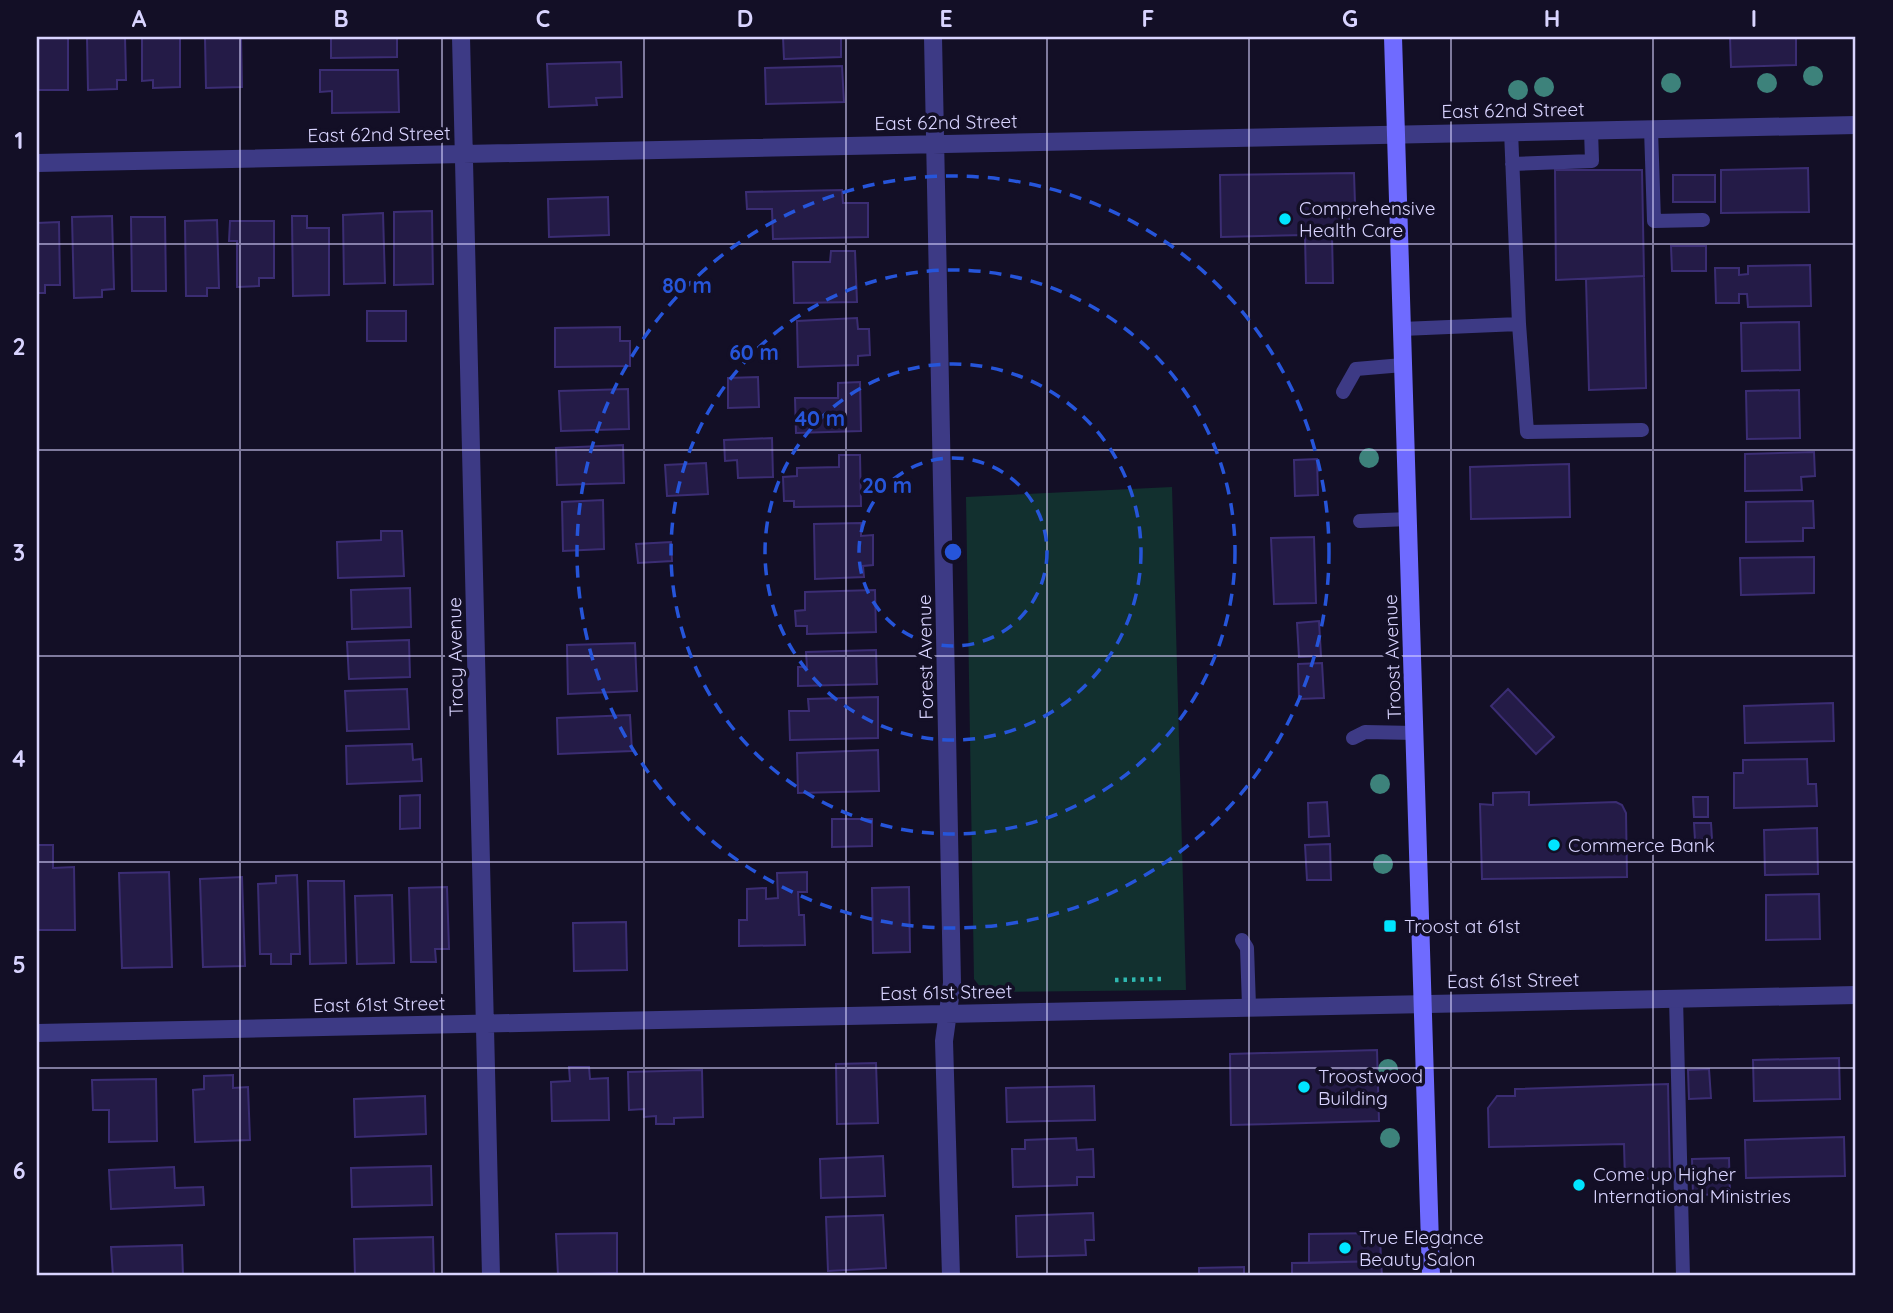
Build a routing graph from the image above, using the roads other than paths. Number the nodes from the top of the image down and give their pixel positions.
1 (461, 37) edge
2 (933, 37) edge
3 (1393, 37) edge
4 (1856, 125) edge
5 (1651, 129) junction
6 (1591, 130) junction
7 (1511, 131) junction
8 (1396, 134) junction
9 (936, 143) junction
10 (464, 153) junction
11 (37, 163) edge
12 (1512, 164) junction
13 (1703, 220) dead end
14 (1519, 324) junction
15 (1402, 330) junction
16 (1404, 366) junction
17 (1343, 392) dead end
18 (1642, 430) dead end
19 (1409, 520) junction
20 (1360, 521) dead end
21 (1415, 733) junction
22 (1353, 738) dead end
23 (1242, 940) dead end
24 (1856, 995) edge
25 (1676, 998) junction
26 (1423, 1002) junction
27 (1249, 1006) junction
28 (947, 1013) junction
29 (484, 1023) junction
30 (37, 1033) edge
31 (491, 1276) edge
32 (951, 1276) edge
33 (1431, 1276) edge
34 (1683, 1276) edge

1 - 10 street, Tracy Avenue
2 - 9 street, Forest Avenue
3 - 8 main road, Troost Avenue
4 - 5 street, East 62nd Street
5 - 6 street, East 62nd Street
5 - 13 lane
6 - 7 street, East 62nd Street
6 - 12 lane
7 - 8 street, East 62nd Street
7 - 12 lane
8 - 9 street, East 62nd Street
8 - 15 main road, Troost Avenue
9 - 10 street, East 62nd Street
9 - 28 street, Forest Avenue
10 - 11 street, East 62nd Street
10 - 29 street, Tracy Avenue
12 - 14 lane
14 - 15 lane
14 - 18 lane
15 - 16 main road, Troost Avenue
16 - 17 lane
16 - 19 main road, Troost Avenue
19 - 20 lane
19 - 21 main road, Troost Avenue
21 - 22 lane
21 - 26 main road, Troost Avenue
23 - 27 lane
24 - 25 street, East 61st Street
25 - 26 street, East 61st Street
25 - 34 lane
26 - 27 street, East 61st Street
26 - 33 main road, Troost Avenue
27 - 28 street, East 61st Street
28 - 29 street, East 61st Street
28 - 32 street, Forest Avenue
29 - 30 street, East 61st Street
29 - 31 street, Tracy Avenue

